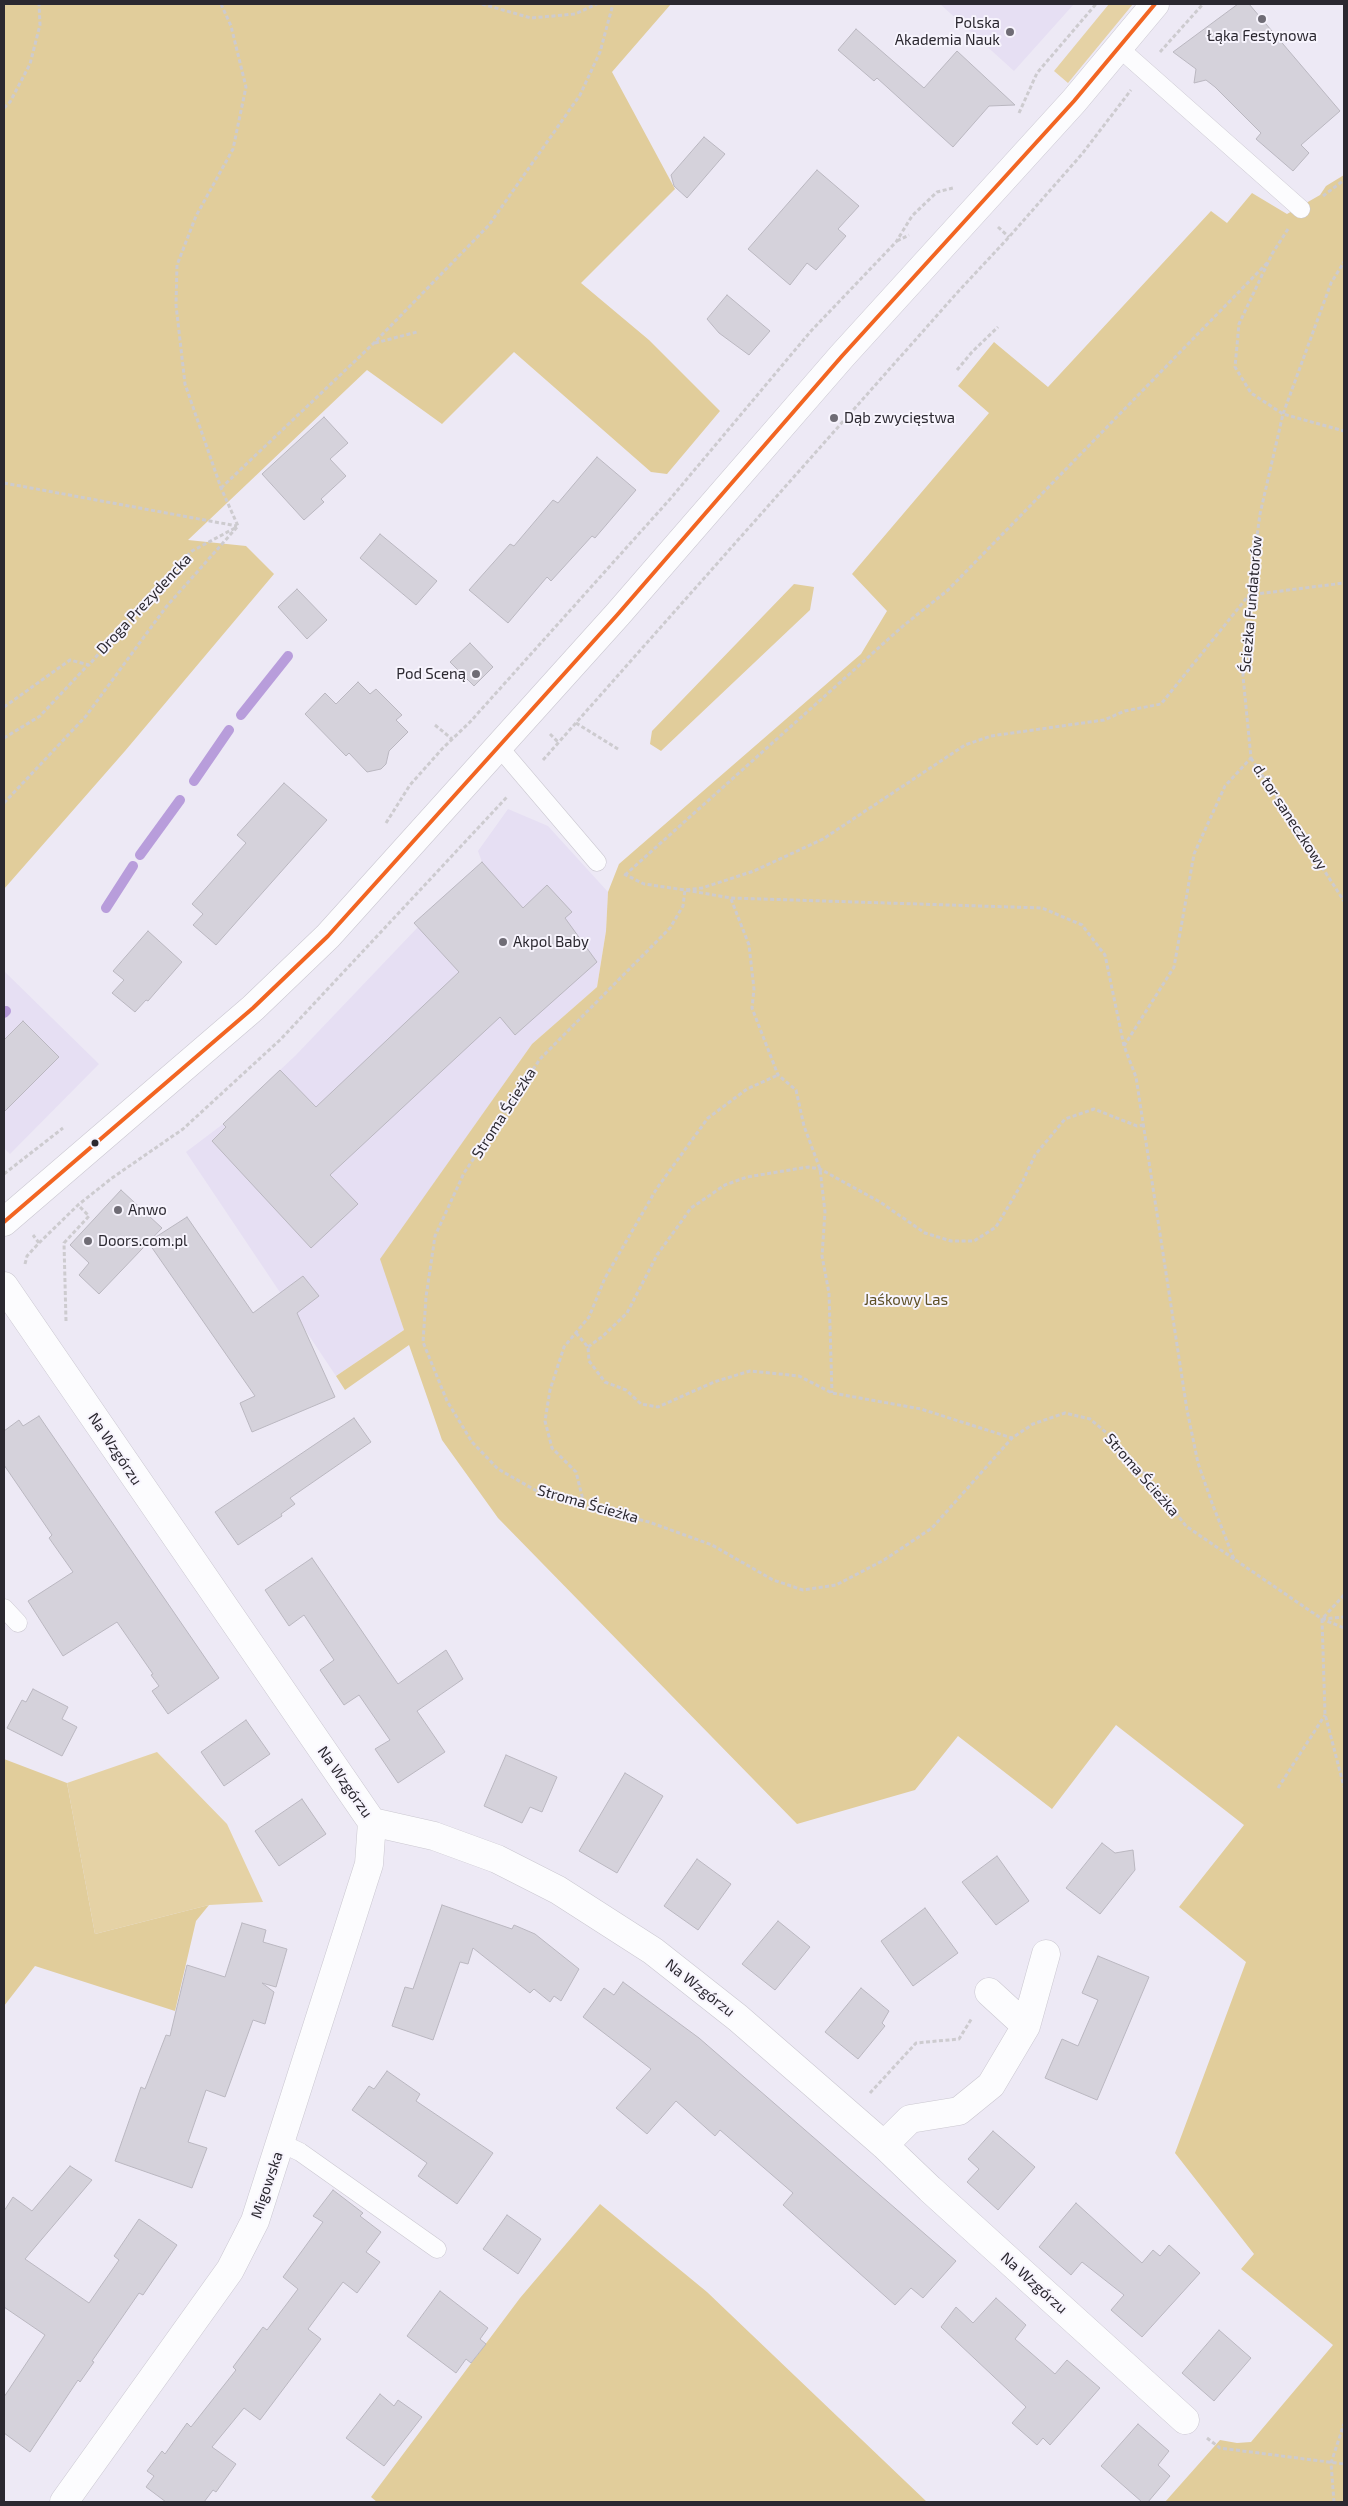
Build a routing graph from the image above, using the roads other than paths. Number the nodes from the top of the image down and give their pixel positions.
1 (1155, 4) edge
2 (1118, 47) junction
3 (1301, 209) road end
4 (499, 747) junction
5 (597, 862) road end
6 (4, 1222) edge
7 (4, 1286) edge
8 (4, 1608) edge
9 (18, 1623) dead end
10 (372, 1822) junction
11 (1046, 1954) dead end
12 (989, 1992) dead end
13 (1026, 2026) junction
14 (281, 2143) junction
15 (884, 2145) junction
16 (437, 2249) dead end
17 (1185, 2420) dead end
18 (64, 2502) edge

1 - 2 street
2 - 3 lane
2 - 4 street
4 - 5 lane
4 - 6 street
7 - 10 street, Na Wzgórzu
8 - 9 lane
10 - 14 street, Migowska
10 - 15 street, Na Wzgórzu
11 - 13 street
12 - 13 street
13 - 15 street
14 - 16 lane
14 - 18 street, Migowska
15 - 17 street, Na Wzgórzu

